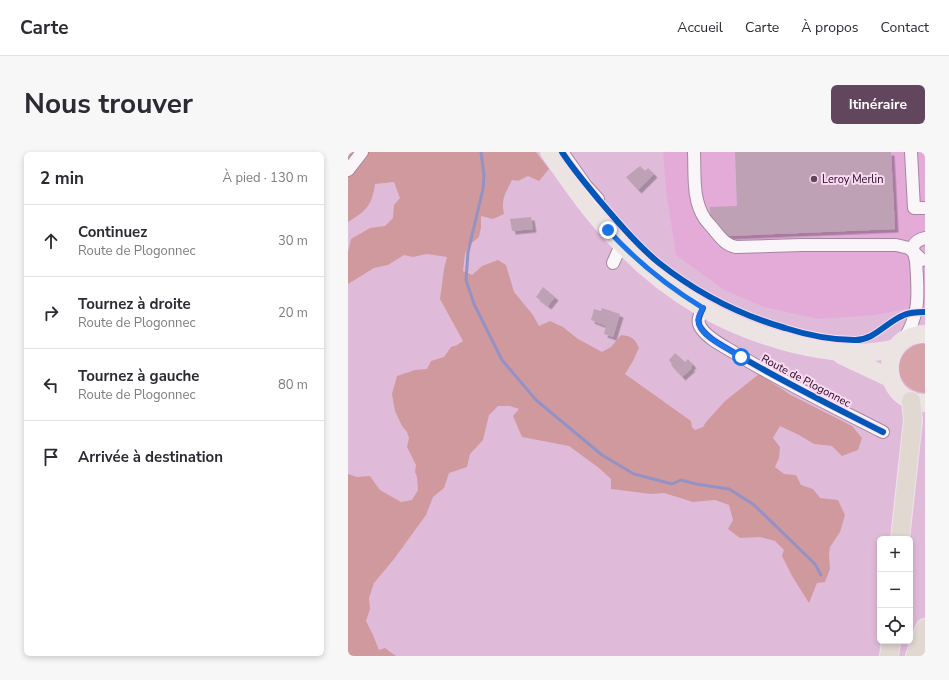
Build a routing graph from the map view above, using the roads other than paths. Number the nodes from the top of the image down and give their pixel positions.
1 (362, 152) edge
2 (549, 152) edge
3 (562, 152) edge
4 (694, 152) edge
5 (911, 152) edge
6 (348, 170) edge
7 (598, 199) dead end
8 (925, 208) edge
9 (925, 238) edge
10 (621, 245) junction
11 (920, 254) edge
12 (613, 263) dead end
13 (925, 295) edge
14 (703, 308) junction
15 (925, 334) edge
16 (899, 344) junction
17 (834, 352) junction
18 (890, 378) junction
19 (918, 402) edge
20 (882, 432) dead end
21 (900, 536) edge
22 (925, 628) edge
23 (891, 644) edge
24 (889, 656) edge
25 (915, 656) edge

1 - 6 street
2 - 10 main road, Route de Plogonnec
3 - 7 street
4 - 11 street
5 - 8 street
9 - 11 street
10 - 12 street
10 - 14 main road, Route de Plogonnec
11 - 13 street
11 - 16 street
14 - 17 main road, Route de Plogonnec
14 - 20 street, Route de Plogonnec
15 - 16 main road, Route de Plogonnec
16 - 17 main road, Route de Plogonnec
16 - 18 main road
17 - 18 main road, Route de Plogonnec
18 - 19 main road
19 - 21 highway
22 - 25 highway
23 - 24 highway

